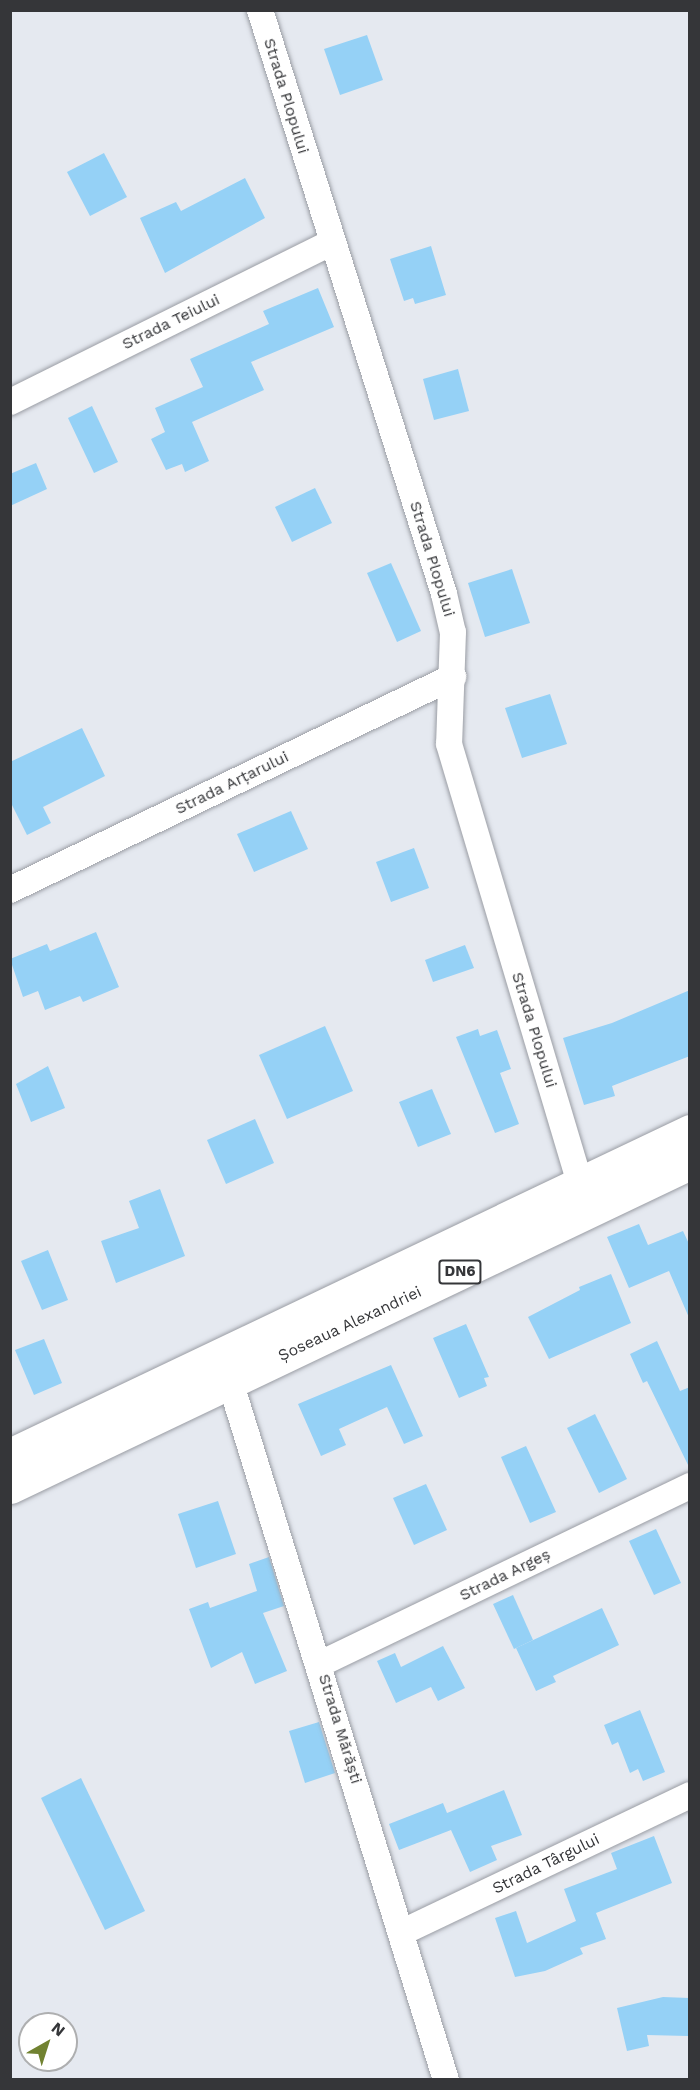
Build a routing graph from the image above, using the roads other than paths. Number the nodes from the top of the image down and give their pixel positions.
1 (260, 10) edge
2 (331, 243) junction
3 (10, 402) edge
4 (453, 677) junction
5 (10, 890) edge
6 (690, 1131) edge
7 (690, 1163) edge
8 (580, 1184) junction
9 (230, 1381) junction
10 (10, 1455) edge
11 (690, 1486) edge
12 (10, 1487) edge
13 (320, 1664) junction
14 (690, 1795) edge
15 (403, 1932) junction
16 (446, 2079) edge

1 - 2 street, Strada Plopului
2 - 3 street, Strada Teiului
2 - 4 street, Strada Plopului
4 - 5 street, Strada Arțarului
4 - 8 street, Strada Plopului
6 - 8 highway, Șoseaua Alexandriei / DN6
7 - 9 highway, Șoseaua Alexandriei / DN6
8 - 10 highway, Șoseaua Alexandriei / DN6
9 - 12 highway, Șoseaua Alexandriei / DN6
9 - 13 street, Strada Mărăști
11 - 13 street, Strada Argeș
13 - 15 street, Strada Mărăști
14 - 15 street, Strada Târgului
15 - 16 street, Strada Mărăști

